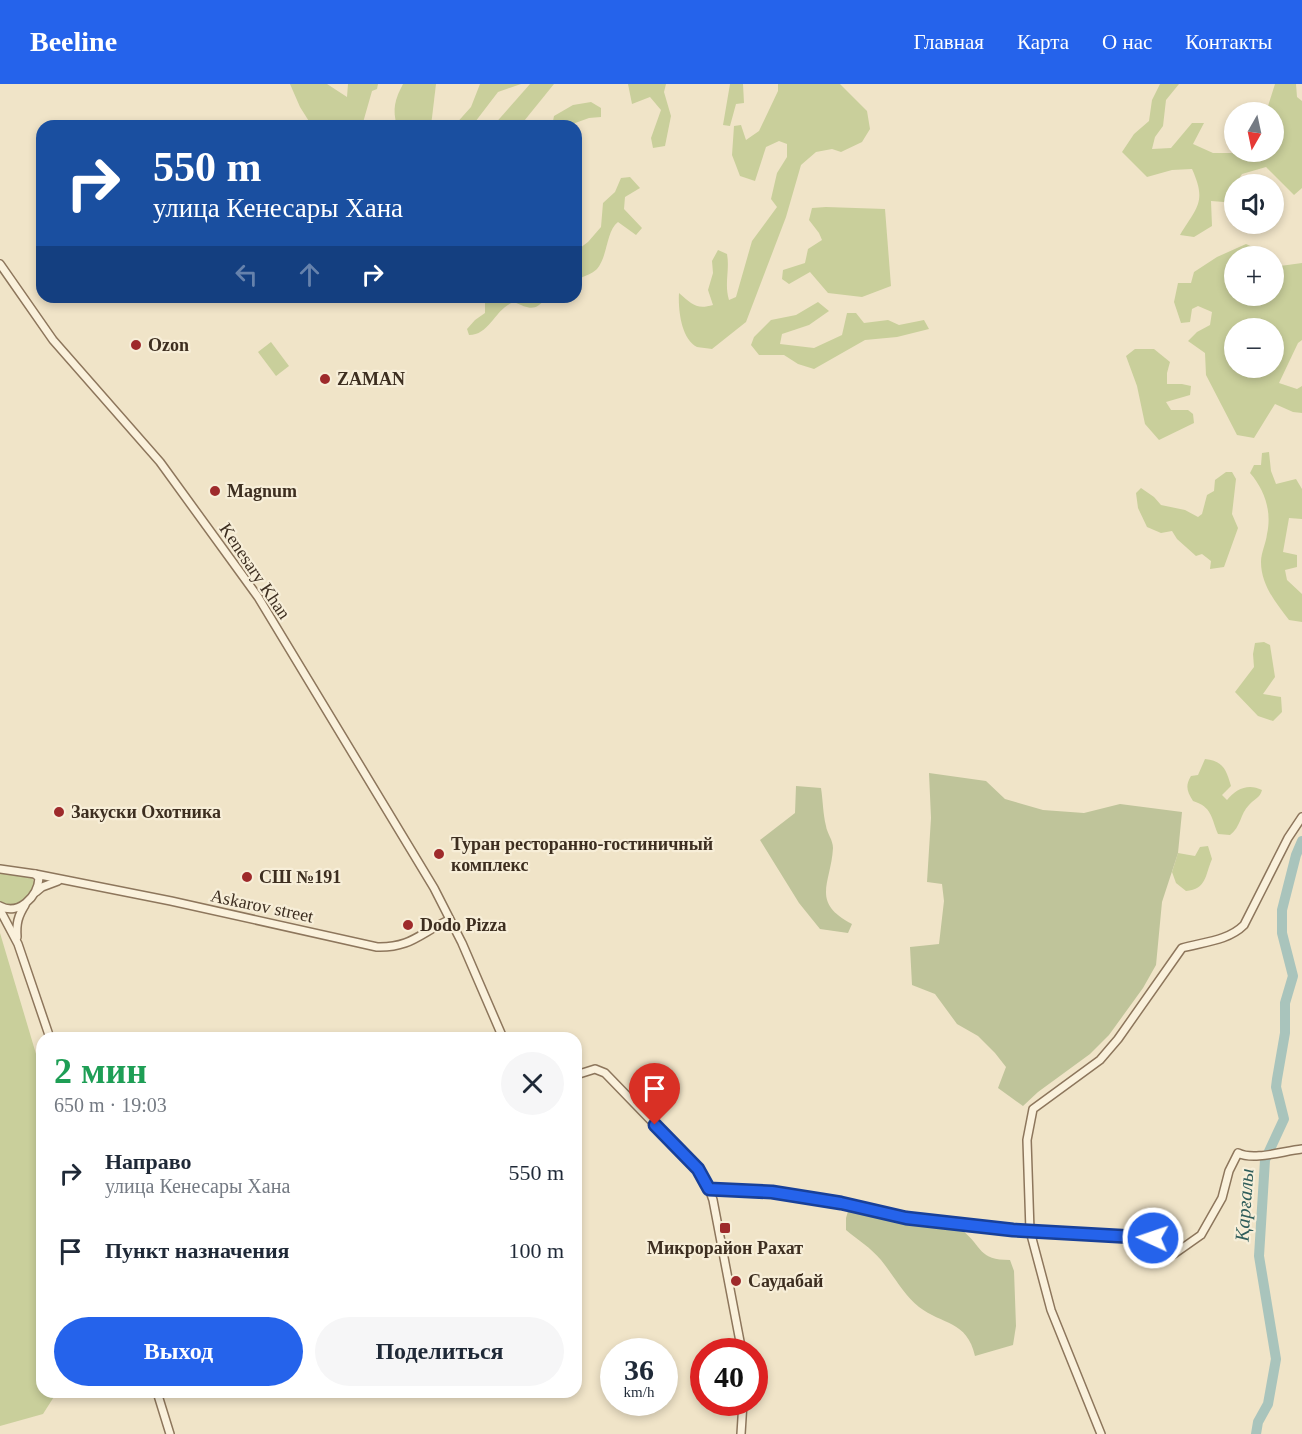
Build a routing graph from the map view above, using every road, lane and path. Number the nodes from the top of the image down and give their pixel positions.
1 (0, 264) edge
2 (1302, 817) edge
3 (0, 869) edge
4 (35, 874) junction
5 (63, 880) junction
6 (33, 894) junction
7 (0, 908) edge
8 (449, 920) junction
9 (18, 944) junction
10 (48, 1032) edge
11 (500, 1032) edge
12 (582, 1073) edge
13 (1302, 1149) edge
14 (709, 1189) junction
15 (1030, 1231) junction
16 (739, 1338) edge
17 (160, 1398) edge
18 (742, 1416) edge
19 (170, 1434) edge
20 (741, 1434) edge
21 (1101, 1434) edge

1 - 8 street, Kenesary Khan
2 - 15 street
3 - 4 street, Askarov street
4 - 5 street, Askarov street
4 - 6 street
5 - 6 street
5 - 8 street, Askarov street
6 - 7 street
6 - 9 street
7 - 9 street
8 - 11 street, Kenesary Khan
9 - 10 street
12 - 14 street
13 - 15 street
14 - 15 street
14 - 16 street
15 - 21 street
17 - 19 street
18 - 20 street

